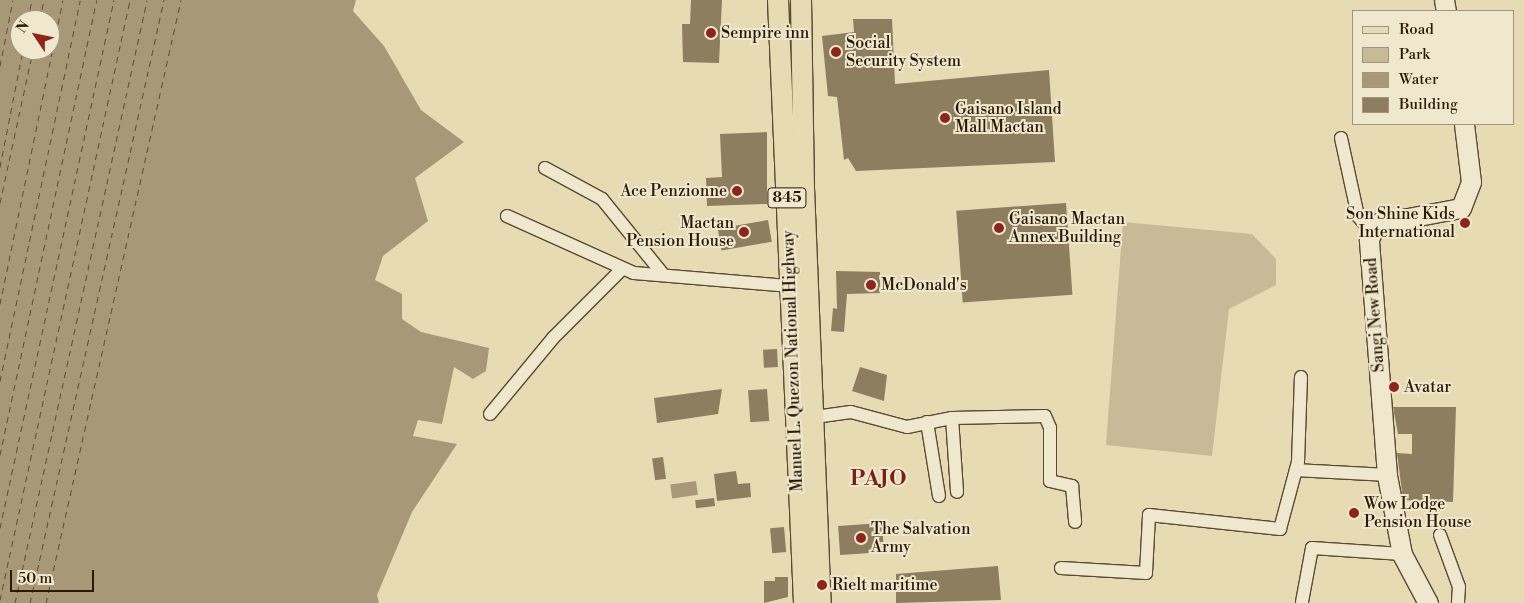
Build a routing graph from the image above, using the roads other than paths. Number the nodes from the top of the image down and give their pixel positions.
1 (778, 0) edge
2 (801, 0) edge
3 (1464, 125) edge
4 (1341, 138) dead end
5 (545, 168) dead end
6 (507, 216) dead end
7 (1371, 232) junction
8 (622, 269) junction
9 (662, 273) junction
10 (790, 286) junction
11 (1302, 376) dead end
12 (804, 394) junction
13 (490, 414) dead end
14 (815, 417) junction
15 (952, 418) junction
16 (927, 422) junction
17 (1296, 470) junction
18 (1387, 475) junction
19 (956, 492) dead end
20 (939, 496) dead end
21 (1075, 522) dead end
22 (1440, 535) dead end
23 (1402, 554) junction
24 (1060, 568) dead end
25 (803, 579) junction
26 (1302, 602) edge
27 (796, 603) edge
28 (804, 603) edge
29 (821, 603) edge
30 (1428, 603) edge
31 (1458, 603) edge

1 - 10 main road, Manuel L. Quezon National Highway / 845
2 - 12 main road, Manuel L. Quezon National Highway / 845
3 - 7 street
4 - 7 street
5 - 9 street
6 - 8 street
7 - 18 street, Sangi New Road
8 - 9 street
8 - 13 street
9 - 10 street
10 - 12 main road, Manuel L. Quezon National Highway / 845
11 - 17 street
12 - 14 main road, Manuel L. Quezon National Highway / 845
12 - 25 main road, Manuel L. Quezon National Highway / 845
14 - 16 street
14 - 29 main road, Manuel L. Quezon National Highway / 845
15 - 16 street
15 - 19 street
15 - 21 street
16 - 20 street
17 - 18 street
17 - 24 street
18 - 23 street, Sangi New Road
22 - 31 street
23 - 26 street
23 - 30 street, Sangi New Road
25 - 27 main road
25 - 28 main road, Manuel L. Quezon National Highway / 845

